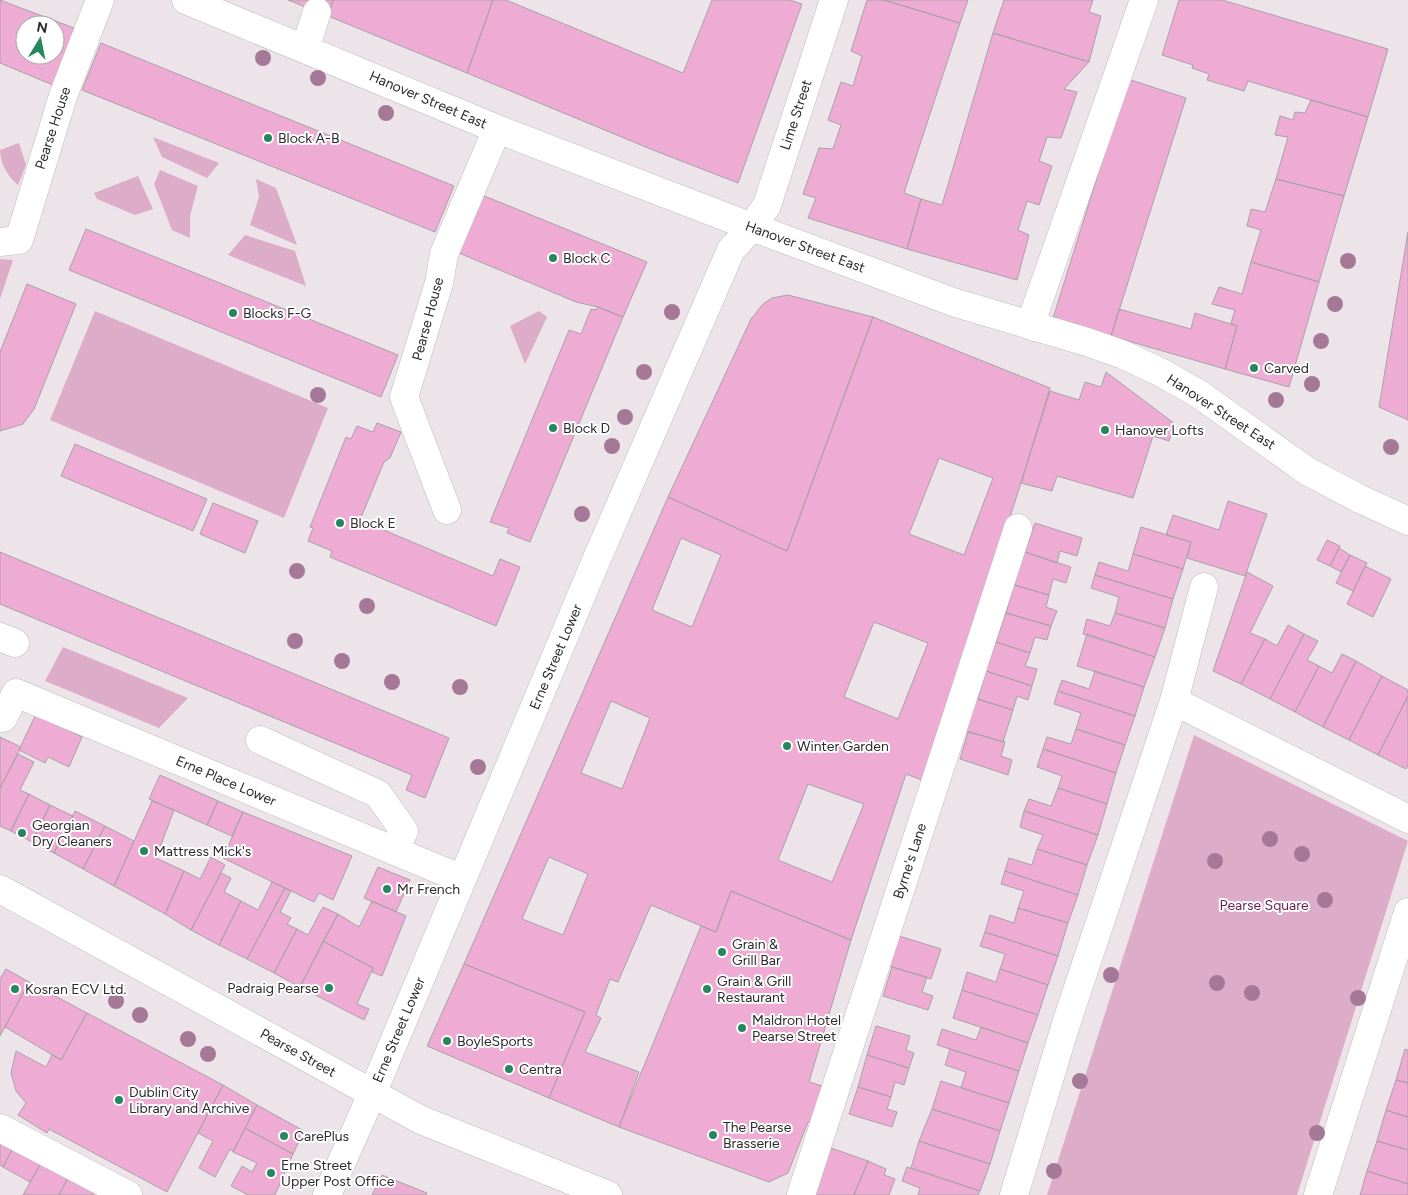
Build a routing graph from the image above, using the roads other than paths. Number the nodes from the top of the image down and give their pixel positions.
1 (100, 0) edge
2 (186, 0) edge
3 (834, 0) edge
4 (1144, 0) edge
5 (317, 12) dead end
6 (305, 49) junction
7 (497, 129) junction
8 (752, 227) junction
9 (0, 242) edge
10 (1034, 327) junction
11 (447, 510) dead end
12 (1408, 521) edge
13 (1018, 528) dead end
14 (1204, 587) dead end
15 (1174, 701) junction
16 (3, 718) dead end
17 (260, 740) dead end
18 (1408, 819) edge
19 (394, 851) junction
20 (462, 879) junction
21 (0, 889) edge
22 (1408, 912) edge
23 (372, 1094) junction
24 (0, 1128) edge
25 (128, 1195) edge
26 (327, 1195) edge
27 (608, 1195) edge
28 (801, 1195) edge
29 (1014, 1195) edge
30 (1318, 1195) edge

1 - 9 street, Pearse House
2 - 6 street, Hanover Street East
3 - 8 street, Lime Street
4 - 10 street
5 - 6 street
6 - 7 street, Hanover Street East
7 - 8 street, Hanover Street East
7 - 11 street, Pearse House
8 - 10 street, Hanover Street East
8 - 20 street, Erne Street Lower
10 - 12 street, Hanover Street East
13 - 28 street, Byrne's Lane
14 - 15 street
15 - 18 street
15 - 29 street
16 - 19 street, Erne Place Lower
17 - 19 street
19 - 20 street, Erne Place Lower
20 - 23 street, Erne Street Lower
21 - 23 street, Pearse Street
22 - 30 street
23 - 26 street, Erne Street Lower
23 - 27 street, Pearse Street
24 - 25 street

